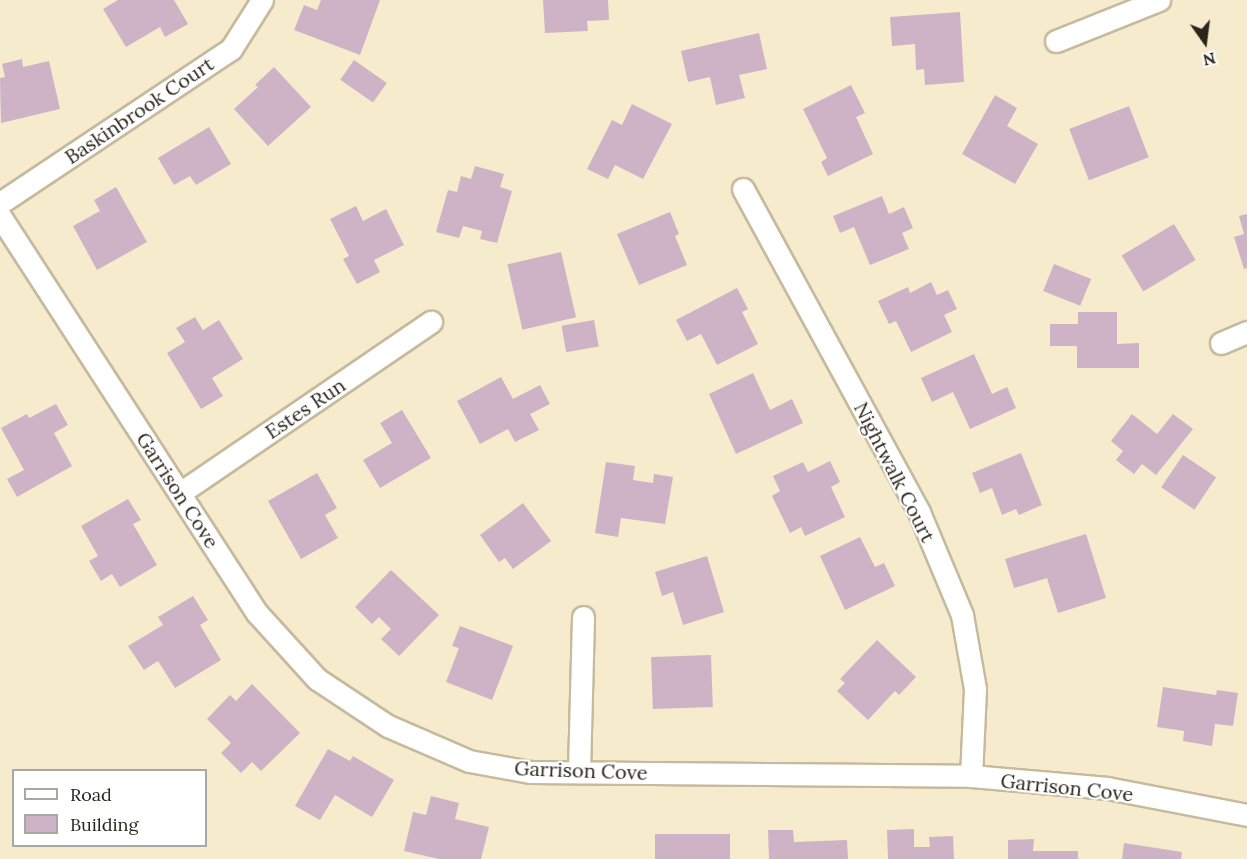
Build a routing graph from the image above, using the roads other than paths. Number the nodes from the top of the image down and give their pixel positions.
1 (262, 0) edge
2 (1159, 0) edge
3 (1056, 41) dead end
4 (743, 189) dead end
5 (0, 203) edge
6 (0, 216) edge
7 (431, 322) dead end
8 (1247, 332) edge
9 (1221, 343) dead end
10 (180, 493) junction
11 (583, 617) dead end
12 (579, 771) junction
13 (971, 776) junction
14 (1247, 815) edge

1 - 5 street, Baskinbrook Court
2 - 3 street
4 - 13 street, Nightwalk Court
6 - 10 street, Garrison Cove
7 - 10 street, Estes Run
8 - 9 street
10 - 12 street, Garrison Cove
11 - 12 street
12 - 13 street, Garrison Cove
13 - 14 street, Garrison Cove

